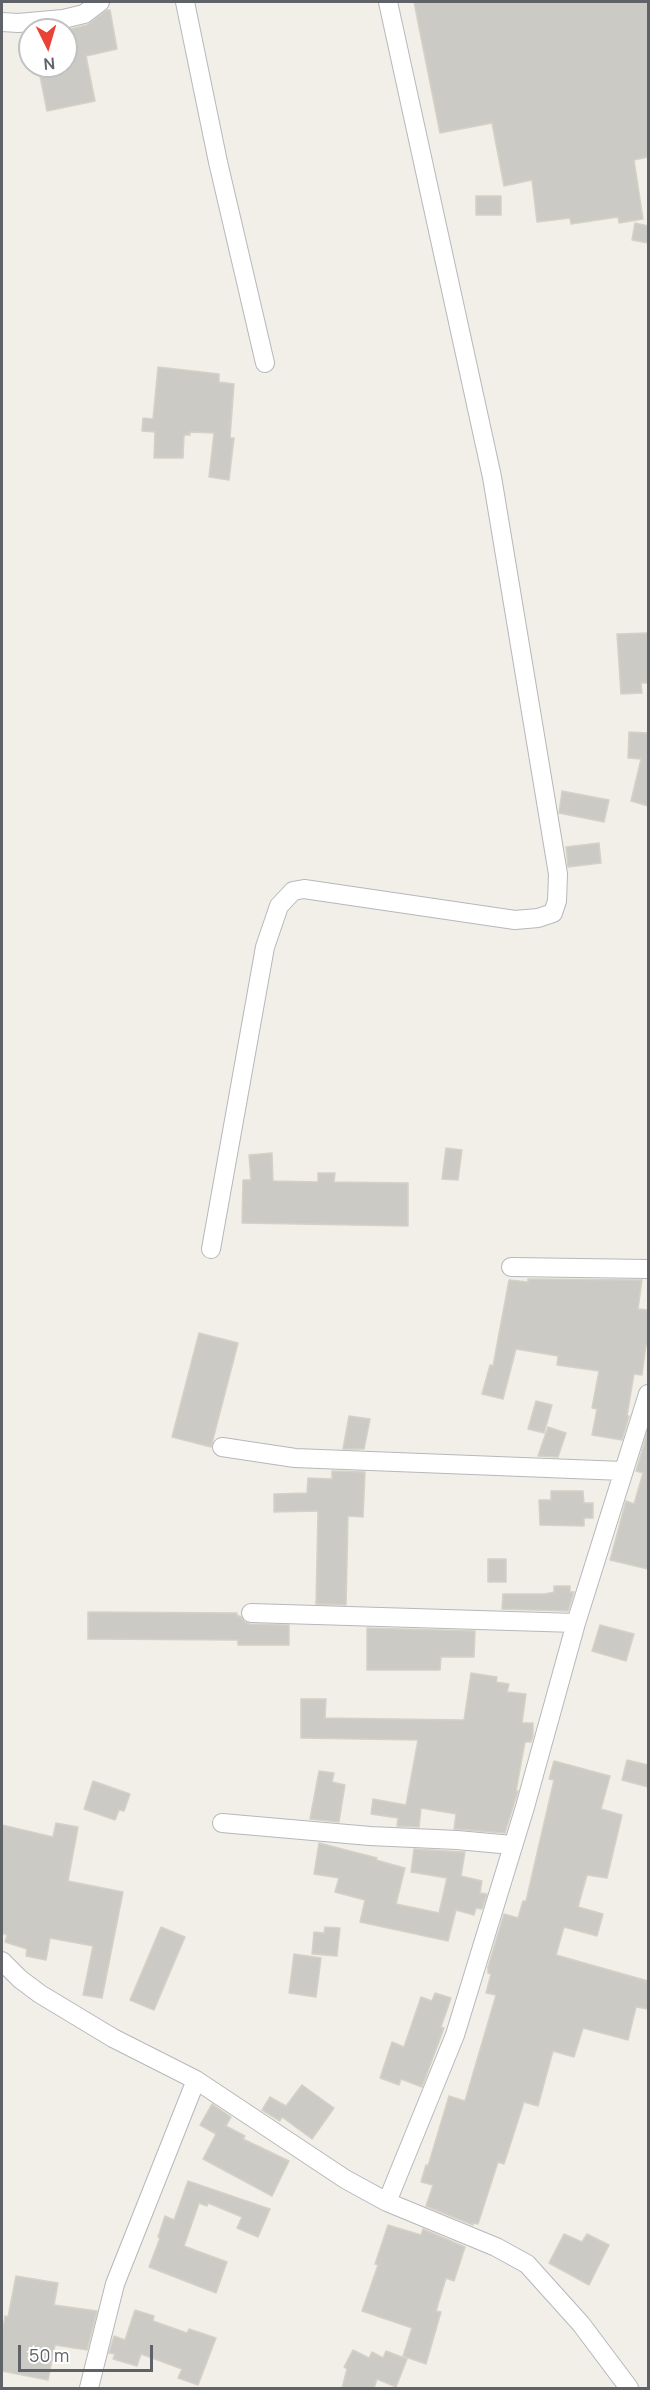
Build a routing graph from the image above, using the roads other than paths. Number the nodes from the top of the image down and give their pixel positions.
1 (100, 2) edge
2 (185, 2) edge
3 (388, 2) edge
4 (2, 22) edge
5 (266, 363) dead end
6 (211, 1249) dead end
7 (511, 1267) dead end
8 (648, 1269) edge
9 (648, 1394) edge
10 (222, 1447) dead end
11 (623, 1471) junction
12 (251, 1612) dead end
13 (576, 1623) junction
14 (222, 1823) dead end
15 (512, 1845) junction
16 (2, 1961) edge
17 (196, 2080) junction
18 (387, 2202) junction
19 (89, 2388) edge
20 (629, 2388) edge

1 - 4 street
2 - 5 street
3 - 6 street
7 - 8 street
9 - 11 street
10 - 11 street
11 - 13 street
12 - 13 street
13 - 15 street
14 - 15 street
15 - 18 street
16 - 17 street
17 - 18 street
17 - 19 street
18 - 20 street

